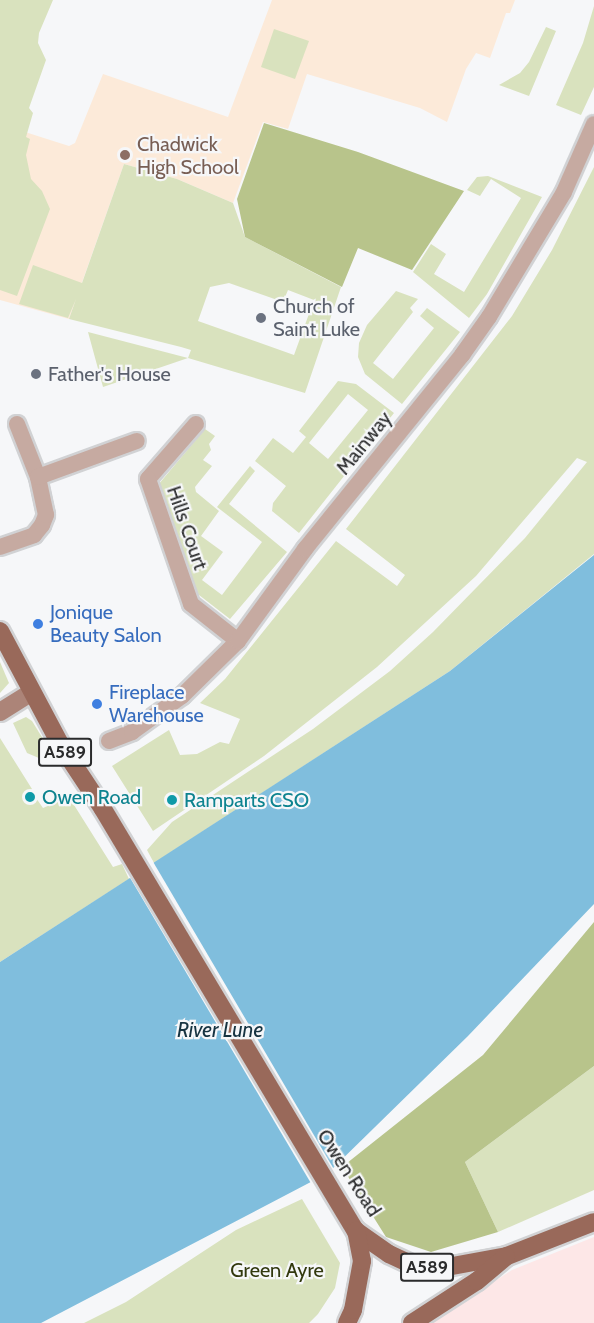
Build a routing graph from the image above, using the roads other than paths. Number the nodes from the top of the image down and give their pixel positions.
1 (594, 124) edge
2 (17, 424) dead end
3 (196, 424) dead end
4 (137, 441) dead end
5 (38, 477) junction
6 (0, 547) edge
7 (0, 631) edge
8 (238, 640) junction
9 (31, 693) junction
10 (0, 712) edge
11 (109, 741) dead end
12 (594, 1222) edge
13 (356, 1231) junction
14 (507, 1256) junction
15 (346, 1323) edge
16 (412, 1323) edge

1 - 8 street, Mainway
2 - 5 street
3 - 8 street, Hills Court
4 - 5 street
5 - 6 street
7 - 9 main road, Owen Road / A589
8 - 11 street, Mainway
9 - 10 street
9 - 13 main road, Owen Road / A589
12 - 14 main road, A589
13 - 14 main road, Owen Road / A589
13 - 15 main road, A589
14 - 16 main road

